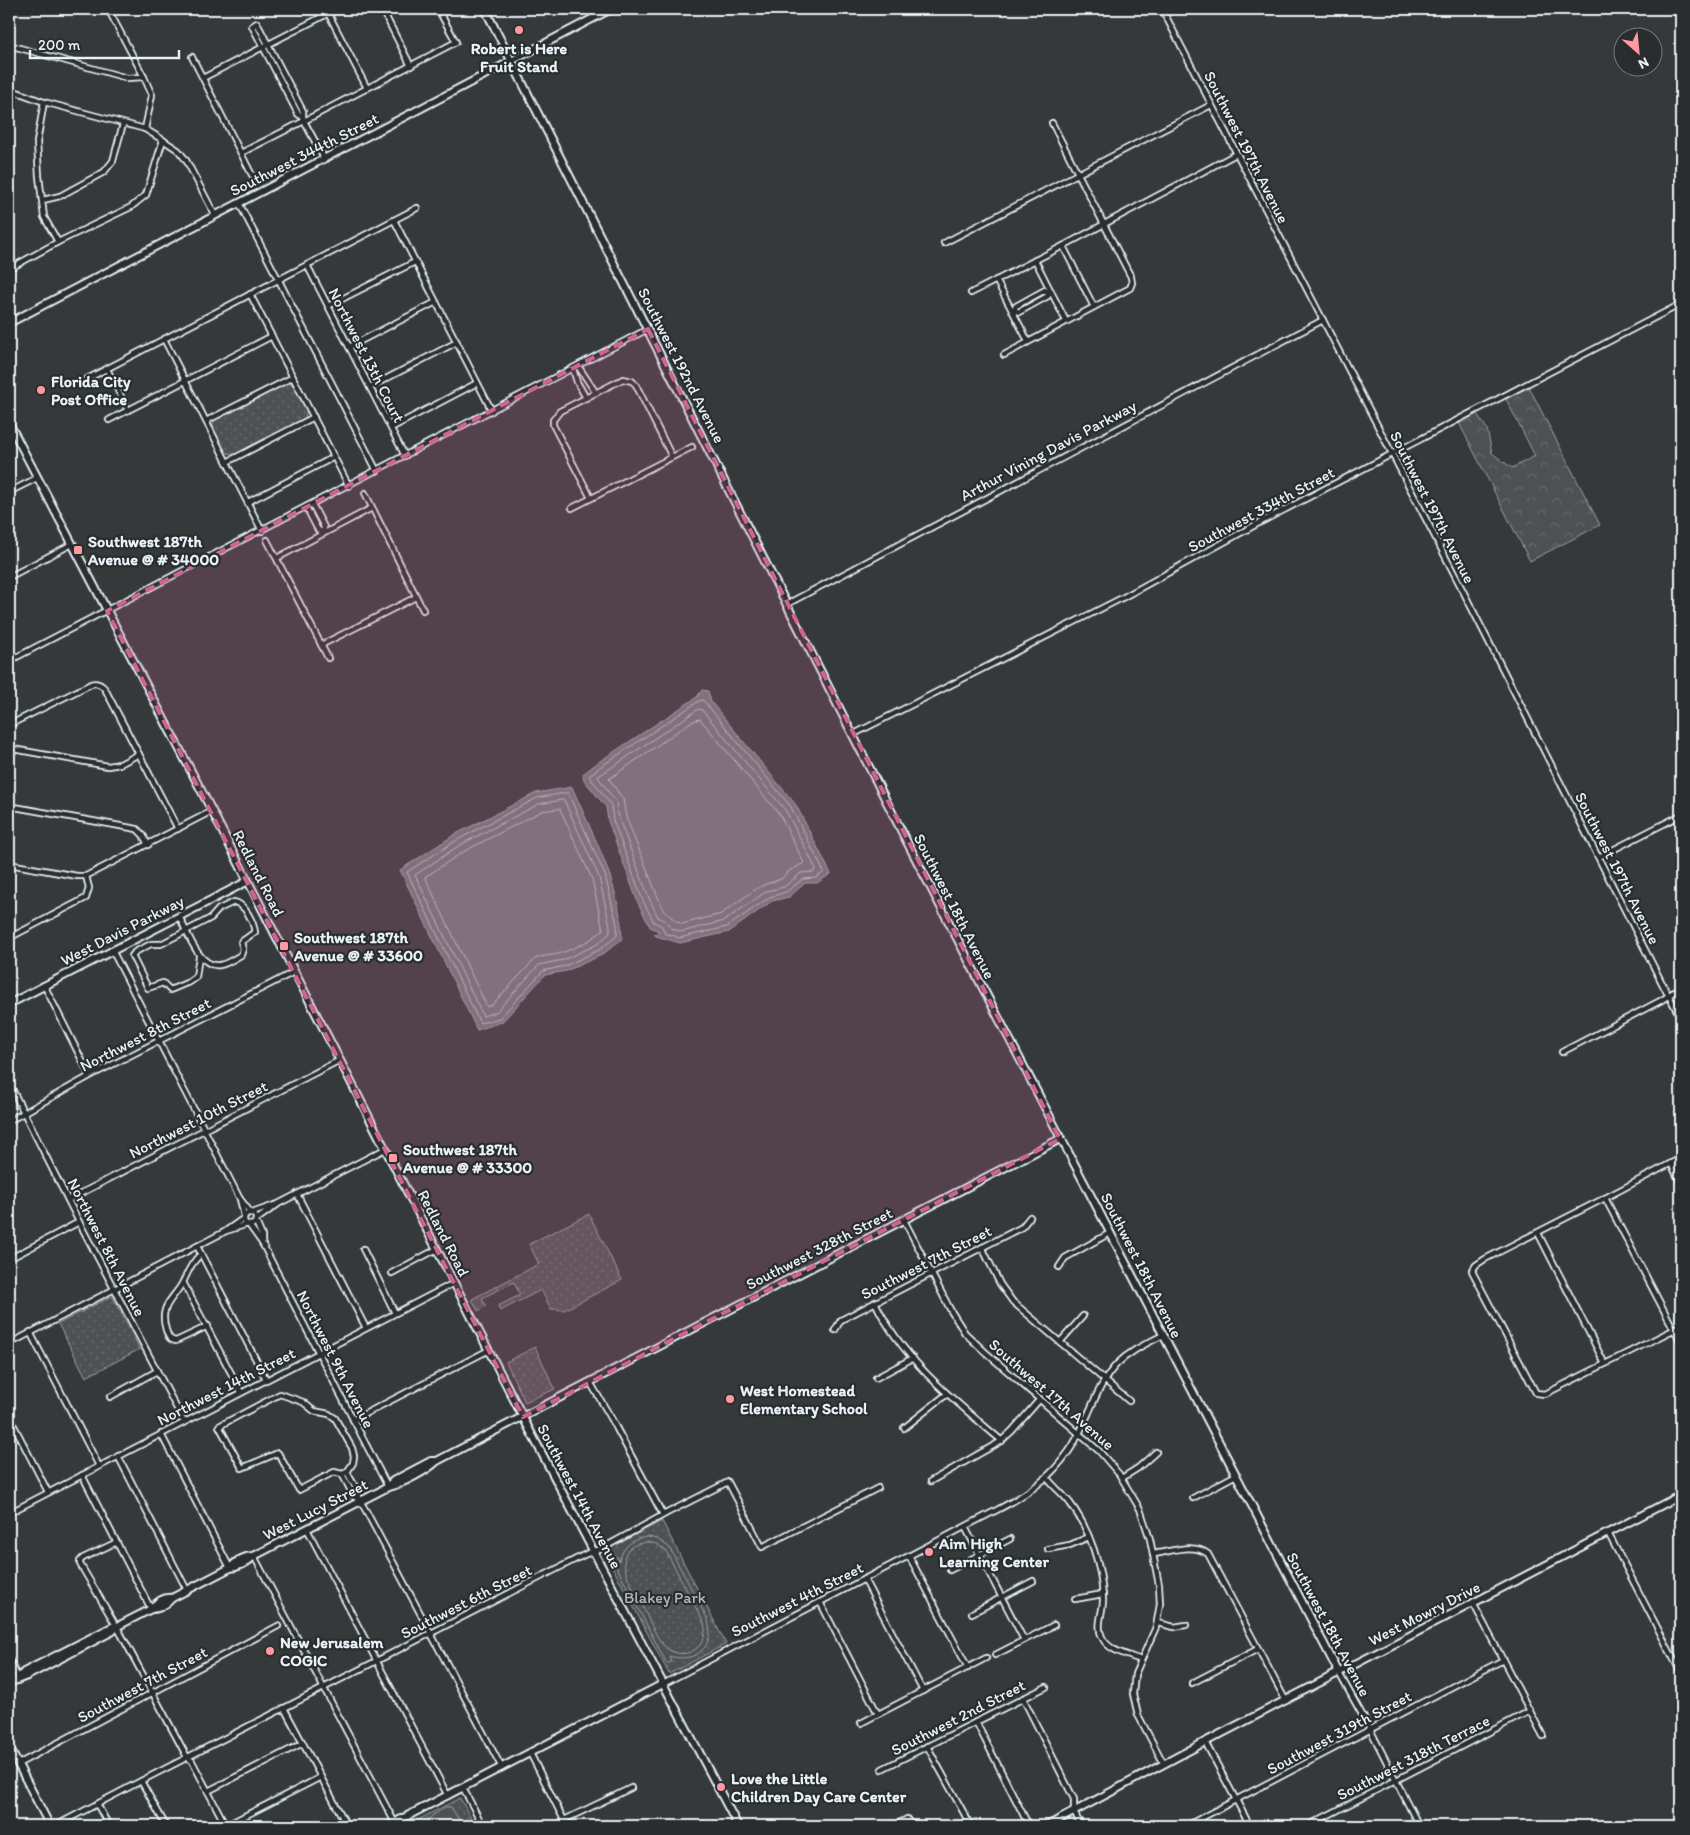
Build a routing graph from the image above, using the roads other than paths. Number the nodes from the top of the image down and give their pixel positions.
1 (108, 9) edge
2 (337, 9) edge
3 (382, 9) edge
4 (438, 9) edge
5 (486, 9) edge
6 (611, 9) edge
7 (1162, 9) edge
8 (328, 13) junction
9 (268, 45) junction
10 (9, 46) edge
11 (263, 48) junction
12 (192, 57) dead end
13 (512, 60) junction
14 (411, 66) junction
15 (144, 77) junction
16 (203, 78) junction
17 (367, 88) junction
18 (9, 90) edge
19 (44, 102) junction
20 (1211, 105) junction
21 (304, 119) junction
22 (1052, 123) dead end
23 (123, 124) junction
24 (145, 129) junction
25 (163, 140) junction
26 (241, 153) junction
27 (1236, 154) junction
28 (324, 158) junction
29 (1078, 174) junction
30 (252, 175) dead end
31 (42, 200) junction
32 (239, 203) junction
33 (417, 208) dead end
34 (214, 215) junction
35 (394, 220) junction
36 (1104, 224) junction
37 (58, 242) junction
38 (944, 243) dead end
39 (1063, 246) junction
40 (1034, 260) junction
41 (415, 262) junction
42 (307, 265) junction
43 (9, 269) edge
44 (279, 280) junction
45 (996, 280) junction
46 (1049, 292) junction
47 (971, 293) dead end
48 (250, 294) junction
49 (436, 302) junction
50 (1681, 304) edge
51 (328, 306) junction
52 (1094, 307) junction
53 (1014, 311) junction
54 (1323, 320) junction
55 (1066, 321) junction
56 (9, 323) edge
57 (648, 330) junction
58 (272, 336) junction
59 (164, 339) junction
60 (1028, 341) junction
61 (457, 342) junction
62 (349, 347) junction
63 (1004, 355) dead end
64 (578, 366) junction
65 (106, 369) junction
66 (573, 369) junction
67 (292, 376) junction
68 (87, 379) dead end
69 (185, 381) junction
70 (589, 382) junction
71 (478, 383) junction
72 (370, 387) junction
73 (580, 387) junction
74 (596, 394) junction
75 (586, 398) junction
76 (128, 410) junction
77 (492, 411) junction
78 (314, 417) junction
79 (109, 420) dead end
80 (206, 421) junction
81 (9, 423) edge
82 (391, 428) junction
83 (692, 446) dead end
84 (1392, 454) junction
85 (405, 456) junction
86 (334, 457) junction
87 (672, 457) junction
88 (227, 462) junction
89 (377, 471) junction
90 (37, 478) junction
91 (349, 486) junction
92 (9, 492) edge
93 (364, 493) dead end
94 (591, 498) junction
95 (248, 502) junction
96 (312, 504) junction
97 (306, 507) junction
98 (372, 508) junction
99 (572, 508) dead end
100 (262, 531) junction
101 (323, 534) junction
102 (267, 540) dead end
103 (72, 544) junction
104 (276, 558) junction
105 (9, 577) edge
106 (416, 597) junction
107 (787, 604) junction
108 (423, 610) dead end
109 (107, 611) junction
110 (322, 645) junction
111 (328, 658) dead end
112 (9, 661) edge
113 (9, 725) edge
114 (852, 735) junction
115 (9, 746) edge
116 (139, 754) junction
117 (9, 806) edge
118 (212, 811) junction
119 (1681, 815) edge
120 (178, 829) junction
121 (148, 845) junction
122 (1598, 857) junction
123 (9, 864) edge
124 (86, 876) junction
125 (248, 882) junction
126 (179, 916) junction
127 (186, 930) junction
128 (9, 938) edge
129 (112, 950) junction
130 (199, 956) junction
131 (294, 972) junction
132 (44, 986) junction
133 (1681, 987) edge
134 (1668, 995) junction
135 (9, 1004) edge
136 (1681, 1018) edge
137 (158, 1041) junction
138 (1562, 1052) dead end
139 (340, 1060) junction
140 (90, 1076) junction
141 (9, 1083) edge
142 (24, 1113) junction
143 (9, 1121) edge
144 (204, 1130) junction
145 (1060, 1139) junction
146 (386, 1149) junction
147 (1681, 1158) edge
148 (1671, 1163) junction
149 (1681, 1184) edge
150 (298, 1194) junction
151 (1605, 1198) junction
152 (240, 1199) junction
153 (68, 1200) junction
154 (278, 1204) junction
155 (252, 1213) junction
156 (244, 1217) junction
157 (1030, 1217) dead end
158 (904, 1220) junction
159 (256, 1221) junction
160 (79, 1222) junction
161 (248, 1225) junction
162 (226, 1231) junction
163 (1110, 1233) junction
164 (1538, 1233) junction
165 (262, 1242) junction
166 (197, 1246) junction
167 (982, 1247) junction
168 (363, 1249) dead end
169 (437, 1249) junction
170 (201, 1254) junction
171 (9, 1258) edge
172 (1059, 1268) dead end
173 (392, 1273) dead end
174 (931, 1274) junction
175 (183, 1282) junction
176 (454, 1283) junction
177 (114, 1289) junction
178 (875, 1302) junction
179 (395, 1313) junction
180 (1083, 1316) dead end
181 (208, 1326) junction
182 (1681, 1326) edge
183 (366, 1328) junction
184 (836, 1330) dead end
185 (1674, 1330) junction
186 (30, 1332) junction
187 (1162, 1335) junction
188 (1060, 1342) junction
189 (1681, 1343) edge
190 (9, 1344) edge
191 (489, 1350) junction
192 (319, 1353) junction
193 (913, 1358) junction
194 (1605, 1364) junction
195 (157, 1371) junction
196 (876, 1378) dead end
197 (266, 1379) junction
198 (1105, 1380) junction
199 (590, 1382) junction
200 (242, 1392) junction
201 (947, 1394) junction
202 (110, 1396) dead end
203 (1040, 1399) junction
204 (1129, 1401) dead end
205 (9, 1416) edge
206 (523, 1417) junction
207 (353, 1420) junction
208 (184, 1422) junction
209 (11, 1426) edge
210 (904, 1428) dead end
211 (1080, 1433) junction
212 (161, 1434) junction
213 (1002, 1441) junction
214 (1156, 1452) dead end
215 (118, 1456) junction
216 (99, 1466) junction
217 (347, 1472) junction
218 (342, 1474) junction
219 (82, 1475) junction
220 (1236, 1475) junction
221 (1047, 1478) junction
222 (1122, 1478) junction
223 (931, 1481) dead end
224 (388, 1487) junction
225 (878, 1488) dead end
226 (48, 1492) junction
227 (1681, 1495) edge
228 (1193, 1498) dead end
229 (360, 1501) junction
230 (9, 1513) edge
231 (662, 1515) junction
232 (965, 1527) junction
233 (307, 1529) junction
234 (1608, 1533) junction
235 (1089, 1537) junction
236 (1010, 1539) dead end
237 (117, 1542) junction
238 (1048, 1548) dead end
239 (594, 1552) junction
240 (980, 1554) junction
241 (1153, 1554) junction
242 (254, 1556) junction
243 (909, 1556) junction
244 (230, 1568) junction
245 (950, 1570) dead end
246 (864, 1579) junction
247 (1032, 1581) dead end
248 (187, 1590) junction
249 (1102, 1594) junction
250 (1002, 1597) junction
251 (1075, 1599) dead end
252 (820, 1602) junction
253 (1473, 1603) junction
254 (152, 1609) junction
255 (972, 1613) dead end
256 (1158, 1623) junction
257 (1054, 1624) dead end
258 (1186, 1625) dead end
259 (278, 1626) dead end
260 (116, 1627) junction
261 (431, 1634) junction
262 (1024, 1640) junction
263 (1258, 1649) junction
264 (995, 1655) dead end
265 (986, 1658) dead end
266 (9, 1659) edge
267 (1141, 1660) junction
268 (1503, 1660) junction
269 (376, 1661) junction
270 (968, 1668) junction
271 (1681, 1672) edge
272 (1339, 1673) junction
273 (18, 1678) junction
274 (9, 1683) edge
275 (1192, 1683) dead end
276 (663, 1684) junction
277 (1046, 1687) dead end
278 (323, 1688) junction
279 (923, 1691) junction
280 (152, 1693) junction
281 (1023, 1698) junction
282 (1286, 1701) junction
283 (284, 1708) junction
284 (1530, 1710) junction
285 (878, 1714) junction
286 (976, 1722) junction
287 (861, 1723) dead end
288 (1370, 1729) junction
289 (1543, 1736) dead end
290 (1205, 1742) junction
291 (303, 1743) junction
292 (927, 1746) junction
293 (9, 1747) edge
294 (530, 1753) junction
295 (187, 1757) junction
296 (18, 1764) junction
297 (1164, 1764) junction
298 (502, 1768) junction
299 (882, 1770) dead end
300 (320, 1777) junction
301 (141, 1780) junction
302 (1396, 1780) junction
303 (463, 1788) junction
304 (631, 1788) dead end
305 (208, 1792) junction
306 (448, 1796) junction
307 (1237, 1800) junction
308 (97, 1804) junction
309 (1074, 1812) junction
310 (564, 1820) junction
311 (392, 1825) edge
312 (50, 1826) edge
313 (55, 1826) edge
314 (108, 1826) edge
315 (166, 1826) edge
316 (226, 1826) edge
317 (347, 1826) edge
318 (484, 1826) edge
319 (567, 1826) edge
320 (738, 1826) edge
321 (892, 1826) edge
322 (911, 1826) edge
323 (971, 1826) edge
324 (1029, 1826) edge
325 (1047, 1826) edge
326 (1081, 1826) edge
327 (1186, 1826) edge
328 (1250, 1826) edge
329 (1307, 1826) edge
330 (1419, 1826) edge

1 - 15 street
2 - 8 street
3 - 14 street
4 - 14 street
5 - 13 street, Southwest 192nd Avenue
6 - 13 street, Southwest 344th Street
7 - 20 street, Southwest 197th Avenue
8 - 9 street
8 - 17 street
9 - 11 street
9 - 11 street
9 - 21 street
10 - 15 street
11 - 16 street
11 - 21 street
12 - 16 street
13 - 28 street, Southwest 344th Street
13 - 57 street, Southwest 192nd Avenue
14 - 17 street
15 - 24 street
16 - 26 street
17 - 21 street
18 - 19 street
19 - 23 street
19 - 31 street
20 - 27 street, Southwest 197th Avenue
20 - 29 street
21 - 26 street
21 - 28 street
22 - 29 street
23 - 24 street
23 - 31 street
24 - 25 street
25 - 34 street
25 - 37 street
26 - 30 street
27 - 36 street
27 - 54 street, Southwest 197th Avenue
28 - 32 street, Southwest 344th Street
29 - 36 street
29 - 38 street
31 - 37 street
32 - 34 street, Southwest 344th Street
32 - 44 street
33 - 35 street
34 - 56 street, Southwest 344th Street
35 - 41 street
35 - 42 street
36 - 39 street
36 - 52 street
37 - 43 street
39 - 40 street
39 - 52 street
40 - 45 street
40 - 46 street
41 - 49 street
41 - 51 street
42 - 44 street
42 - 51 street, Northwest 13th Court
44 - 48 street
44 - 89 street
45 - 47 street
45 - 53 street
46 - 53 street
46 - 55 street
48 - 58 street
48 - 59 street
49 - 61 street
49 - 62 street
50 - 84 street, Southwest 334th Street
51 - 62 street, Northwest 13th Court
52 - 55 street
53 - 60 street
54 - 84 street, Southwest 197th Avenue
54 - 107 street, Arthur Vining Davis Parkway
55 - 60 street
57 - 64 street
57 - 107 street, Southwest 192nd Avenue
58 - 67 street
58 - 69 street
59 - 65 street
59 - 69 street
60 - 63 street
61 - 71 street
61 - 72 street
62 - 72 street, Northwest 13th Court
64 - 66 street
64 - 70 street
65 - 68 street
65 - 76 street
66 - 73 street
66 - 77 street
67 - 78 street
67 - 80 street
69 - 76 street
69 - 80 street
70 - 73 street
70 - 74 street
71 - 77 street
71 - 82 street
72 - 82 street, Northwest 13th Court
73 - 75 street
74 - 75 street
74 - 87 street
75 - 94 street
76 - 79 street
77 - 85 street
78 - 86 street
78 - 88 street
80 - 88 street
81 - 90 street, Redland Road
82 - 85 street, Northwest 13th Court
83 - 87 street
84 - 114 street, Southwest 334th Street
84 - 122 street, Southwest 197th Avenue
85 - 89 street
86 - 91 street
86 - 95 street
87 - 94 street
88 - 95 street
89 - 91 street
90 - 92 street
90 - 103 street, Redland Road
91 - 96 street
93 - 98 street
94 - 99 street
95 - 100 street
96 - 97 street
96 - 101 street
97 - 100 street
97 - 101 street
98 - 101 street
98 - 106 street
100 - 109 street
101 - 104 street
102 - 104 street
103 - 105 street
103 - 109 street, Redland Road
104 - 110 street
106 - 108 street
106 - 110 street
107 - 114 street, Southwest 192nd Avenue
109 - 112 street
109 - 118 street, Redland Road
110 - 111 street
113 - 116 street
114 - 145 street, Southwest 18th Avenue
115 - 116 street
116 - 120 street
117 - 121 street
118 - 120 street
118 - 125 street, Redland Road
119 - 122 street
120 - 121 street
121 - 124 street
122 - 134 street, Southwest 197th Avenue
123 - 124 street
124 - 128 street
125 - 126 street, West Davis Parkway
125 - 131 street, Redland Road
126 - 127 street
126 - 129 street, West Davis Parkway
127 - 130 street
127 - 130 street
127 - 130 street
129 - 132 street, West Davis Parkway
129 - 137 street
131 - 137 street, Northwest 8th Street
131 - 139 street, Redland Road
132 - 135 street, West Davis Parkway
132 - 140 street
133 - 134 street
134 - 136 street, Southwest 197th Avenue
134 - 138 street
137 - 140 street, Northwest 8th Street
137 - 144 street
139 - 144 street, Northwest 10th Street
139 - 146 street, Redland Road
140 - 142 street, Northwest 8th Street
141 - 142 street, Northwest 8th Avenue
142 - 143 street, Northwest 8th Street
142 - 153 street, Northwest 8th Avenue
144 - 152 street
144 - 153 street, Northwest 10th Street
145 - 158 street, Southwest 328th Street
145 - 163 street, Southwest 18th Avenue
146 - 150 street
146 - 169 street, Redland Road
147 - 148 street
148 - 149 street
148 - 151 street
150 - 154 street
150 - 183 street
151 - 164 street
151 - 185 street
152 - 155 street
152 - 156 street
153 - 160 street, Northwest 8th Avenue
154 - 155 street
154 - 159 street
155 - 156 street
155 - 159 street
156 - 161 street
156 - 162 street
157 - 167 street, Southwest 7th Street
158 - 174 street, Southwest 17th Avenue
158 - 199 street, Southwest 328th Street
159 - 161 street
159 - 165 street, Northwest 9th Avenue
160 - 171 street
160 - 177 street, Northwest 8th Avenue
161 - 162 street
161 - 165 street, Northwest 9th Avenue
162 - 166 street
163 - 172 street
163 - 187 street, Southwest 18th Avenue
164 - 194 street
164 - 194 street
165 - 192 street, Northwest 9th Avenue
166 - 170 street
166 - 177 street
167 - 174 street, Southwest 7th Street
167 - 188 street
168 - 179 street
169 - 173 street
169 - 176 street, Redland Road
170 - 175 street, Northwest 8th Avenue
170 - 197 street
174 - 178 street, Southwest 7th Street
174 - 203 street, Southwest 17th Avenue
175 - 181 street
175 - 181 street, Northwest 8th Avenue
176 - 179 street, Northwest 14th Street
176 - 191 street, Redland Road
177 - 186 street
177 - 195 street, Northwest 8th Avenue
178 - 184 street, Southwest 7th Street
178 - 193 street
179 - 183 street, Northwest 14th Street
180 - 188 street
181 - 200 street
182 - 185 street
183 - 192 street, Northwest 14th Street
185 - 189 street
185 - 194 street
186 - 190 street
186 - 216 street
187 - 198 street, Southwest 4th Street
187 - 220 street, Southwest 18th Avenue
188 - 198 street
191 - 206 street, Redland Road
191 - 207 street
192 - 197 street, Northwest 14th Street
192 - 207 street, Northwest 9th Avenue
193 - 196 street
193 - 201 street
195 - 202 street
195 - 208 street, Northwest 8th Avenue
197 - 200 street, Northwest 14th Street
198 - 204 street
198 - 211 street, Southwest 4th Street
199 - 206 street, Southwest 328th Street
199 - 231 street
200 - 208 street, Northwest 14th Street
201 - 210 street
201 - 213 street
203 - 211 street, Southwest 17th Avenue
203 - 213 street
205 - 209 street
206 - 224 street, West Lucy Street
206 - 239 street, Southwest 14th Avenue
207 - 224 street, Northwest 9th Avenue
208 - 212 street, Northwest 14th Street
209 - 226 street
211 - 221 street, Southwest 4th Street
211 - 222 street, Southwest 17th Avenue
212 - 215 street, Northwest 14th Street
212 - 244 street
213 - 223 street
214 - 222 street
215 - 216 street, Northwest 14th Street
215 - 248 street
216 - 219 street, Northwest 14th Street
217 - 218 street
217 - 218 street
217 - 229 street
218 - 229 street
219 - 226 street, Northwest 14th Street
219 - 237 street
220 - 228 street
220 - 272 street, Southwest 18th Avenue
221 - 232 street, Southwest 4th Street
221 - 235 street
222 - 241 street, Southwest 17th Avenue
224 - 229 street, West Lucy Street
225 - 231 street, Southwest 6th Street
226 - 230 street, Northwest 14th Street
227 - 234 street, West Mowry Drive
229 - 233 street, West Lucy Street
229 - 261 street
231 - 239 street, Southwest 6th Street
232 - 240 street
232 - 243 street, Southwest 4th Street
233 - 242 street, West Lucy Street
233 - 269 street
234 - 253 street, West Mowry Drive
234 - 271 street
235 - 238 street
235 - 249 street
236 - 240 street
237 - 254 street
237 - 260 street
239 - 261 street, Southwest 6th Street
239 - 276 street, Southwest 14th Avenue
240 - 245 street
240 - 250 street
241 - 256 street, Southwest 17th Avenue
241 - 263 street
242 - 244 street, West Lucy Street
242 - 278 street
243 - 246 street, Southwest 4th Street
243 - 270 street
244 - 248 street, West Lucy Street
246 - 252 street, Southwest 4th Street
246 - 279 street
247 - 250 street
248 - 254 street, West Lucy Street
249 - 251 street
249 - 267 street
250 - 255 street
250 - 262 street
252 - 276 street, Southwest 4th Street
252 - 285 street
253 - 268 street
253 - 272 street, West Mowry Drive
254 - 260 street, West Lucy Street
256 - 258 street
256 - 267 street, Southwest 17th Avenue
257 - 262 street
259 - 280 street, Southwest 7th Street
260 - 273 street, West Lucy Street
260 - 280 street
261 - 269 street, Southwest 6th Street
261 - 298 street
262 - 264 street
263 - 275 street
263 - 282 street
265 - 270 street
266 - 273 street
267 - 297 street, Southwest 17th Avenue
268 - 284 street
268 - 288 street, Southwest 319th Street
269 - 278 street, Southwest 6th Street
269 - 306 street
270 - 279 street
272 - 282 street, West Mowry Drive
272 - 288 street, Southwest 18th Avenue
273 - 274 street, West Lucy Street
276 - 294 street, Southwest 4th Street
276 - 320 street, Southwest 14th Avenue
277 - 281 street, Southwest 2nd Street
278 - 283 street, Southwest 6th Street
278 - 311 street
279 - 285 street
280 - 295 street
280 - 296 street, Southwest 7th Street
281 - 286 street, Southwest 2nd Street
281 - 309 street
282 - 290 street, West Mowry Drive
283 - 291 street
283 - 295 street, Southwest 6th Street
284 - 289 street
284 - 302 street, Southwest 318th Terrace
285 - 287 street
286 - 292 street, Southwest 2nd Street
286 - 324 street
288 - 302 street, Southwest 18th Avenue
288 - 307 street, Southwest 319th Street
290 - 297 street, West Mowry Drive
290 - 307 street
291 - 300 street
291 - 305 street
292 - 299 street, Southwest 2nd Street
292 - 323 street
293 - 296 street
294 - 298 street, Southwest 4th Street
294 - 310 street
295 - 301 street, Southwest 6th Street
295 - 305 street
296 - 312 street
297 - 309 street, West Mowry Drive
298 - 303 street, Southwest 4th Street
300 - 316 street
300 - 317 street
301 - 308 street, Southwest 6th Street
301 - 315 street
302 - 329 street, Southwest 318th Terrace
302 - 330 street, Southwest 18th Avenue
303 - 306 street, Southwest 4th Street
303 - 318 street
304 - 310 street
305 - 316 street
306 - 311 street, Southwest 4th Street
307 - 327 street, Southwest 319th Street
307 - 328 street
308 - 313 street, Southwest 6th Street
308 - 314 street
309 - 325 street, West Mowry Drive
309 - 326 street
310 - 319 street
321 - 322 street

